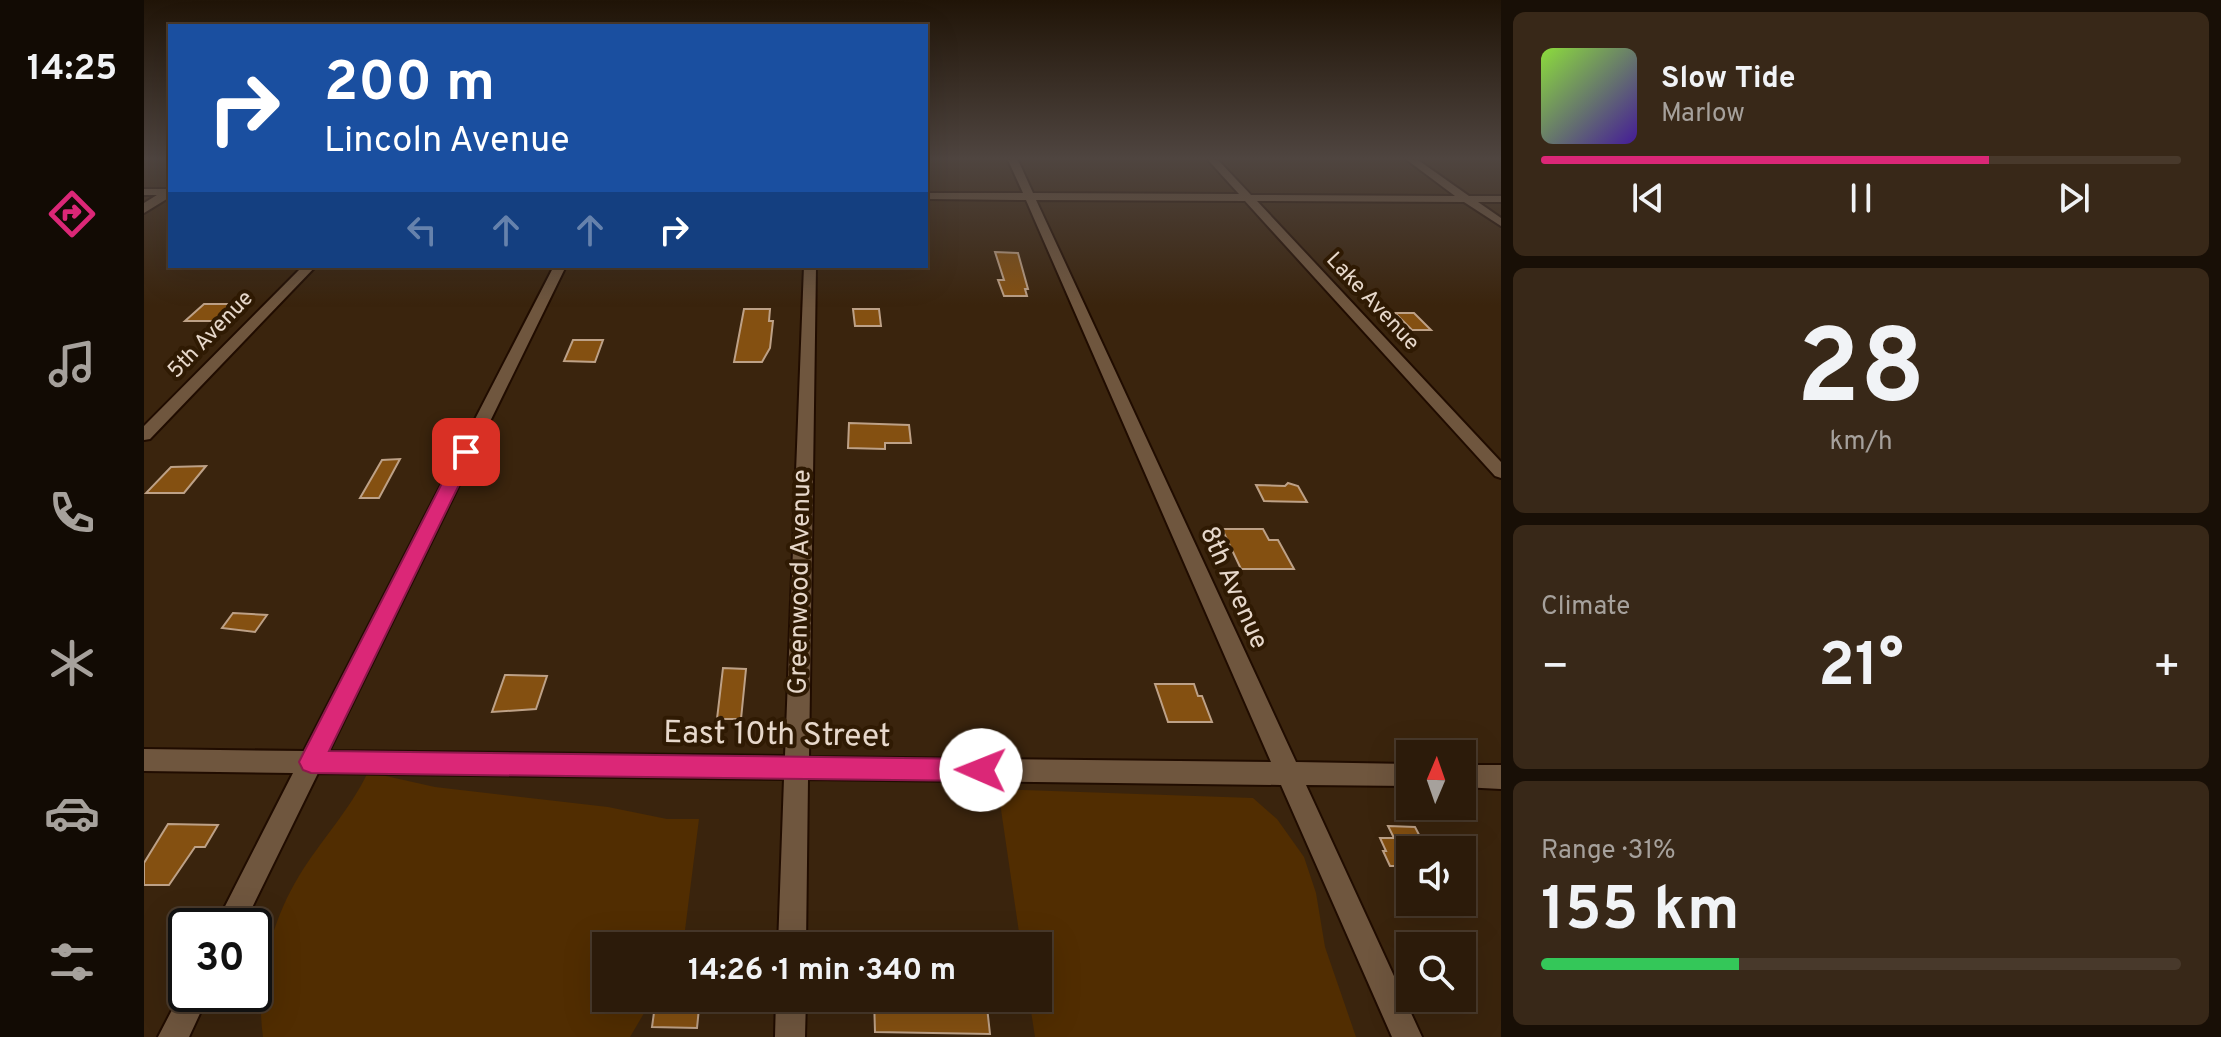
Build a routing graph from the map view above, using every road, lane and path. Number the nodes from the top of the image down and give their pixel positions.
1 (1034, 208) edge
2 (1258, 208) edge
3 (1481, 208) edge
4 (1501, 223) edge
5 (308, 268) edge
6 (559, 268) edge
7 (810, 268) edge
8 (144, 435) edge
9 (1501, 472) edge
10 (144, 760) edge
11 (311, 762) junction
12 (797, 768) junction
13 (1288, 774) junction
14 (1396, 775) edge
15 (1476, 776) edge
16 (1501, 777) edge
17 (238, 908) edge
18 (792, 932) edge
19 (185, 1012) edge
20 (791, 1012) edge
21 (173, 1037) edge
22 (790, 1037) edge
23 (1407, 1037) edge

1 - 13 street, 8th Avenue
2 - 9 street, Lake Avenue
3 - 4 street
5 - 8 street, 5th Avenue
6 - 11 street
7 - 12 street, Greenwood Avenue
10 - 11 street, East 10th Street
11 - 12 street, East 10th Street
11 - 17 street
12 - 13 street, East 10th Street
12 - 18 street, Greenwood Avenue
13 - 14 street, East 10th Street
13 - 23 street, 8th Avenue
15 - 16 street
19 - 21 street
20 - 22 street

